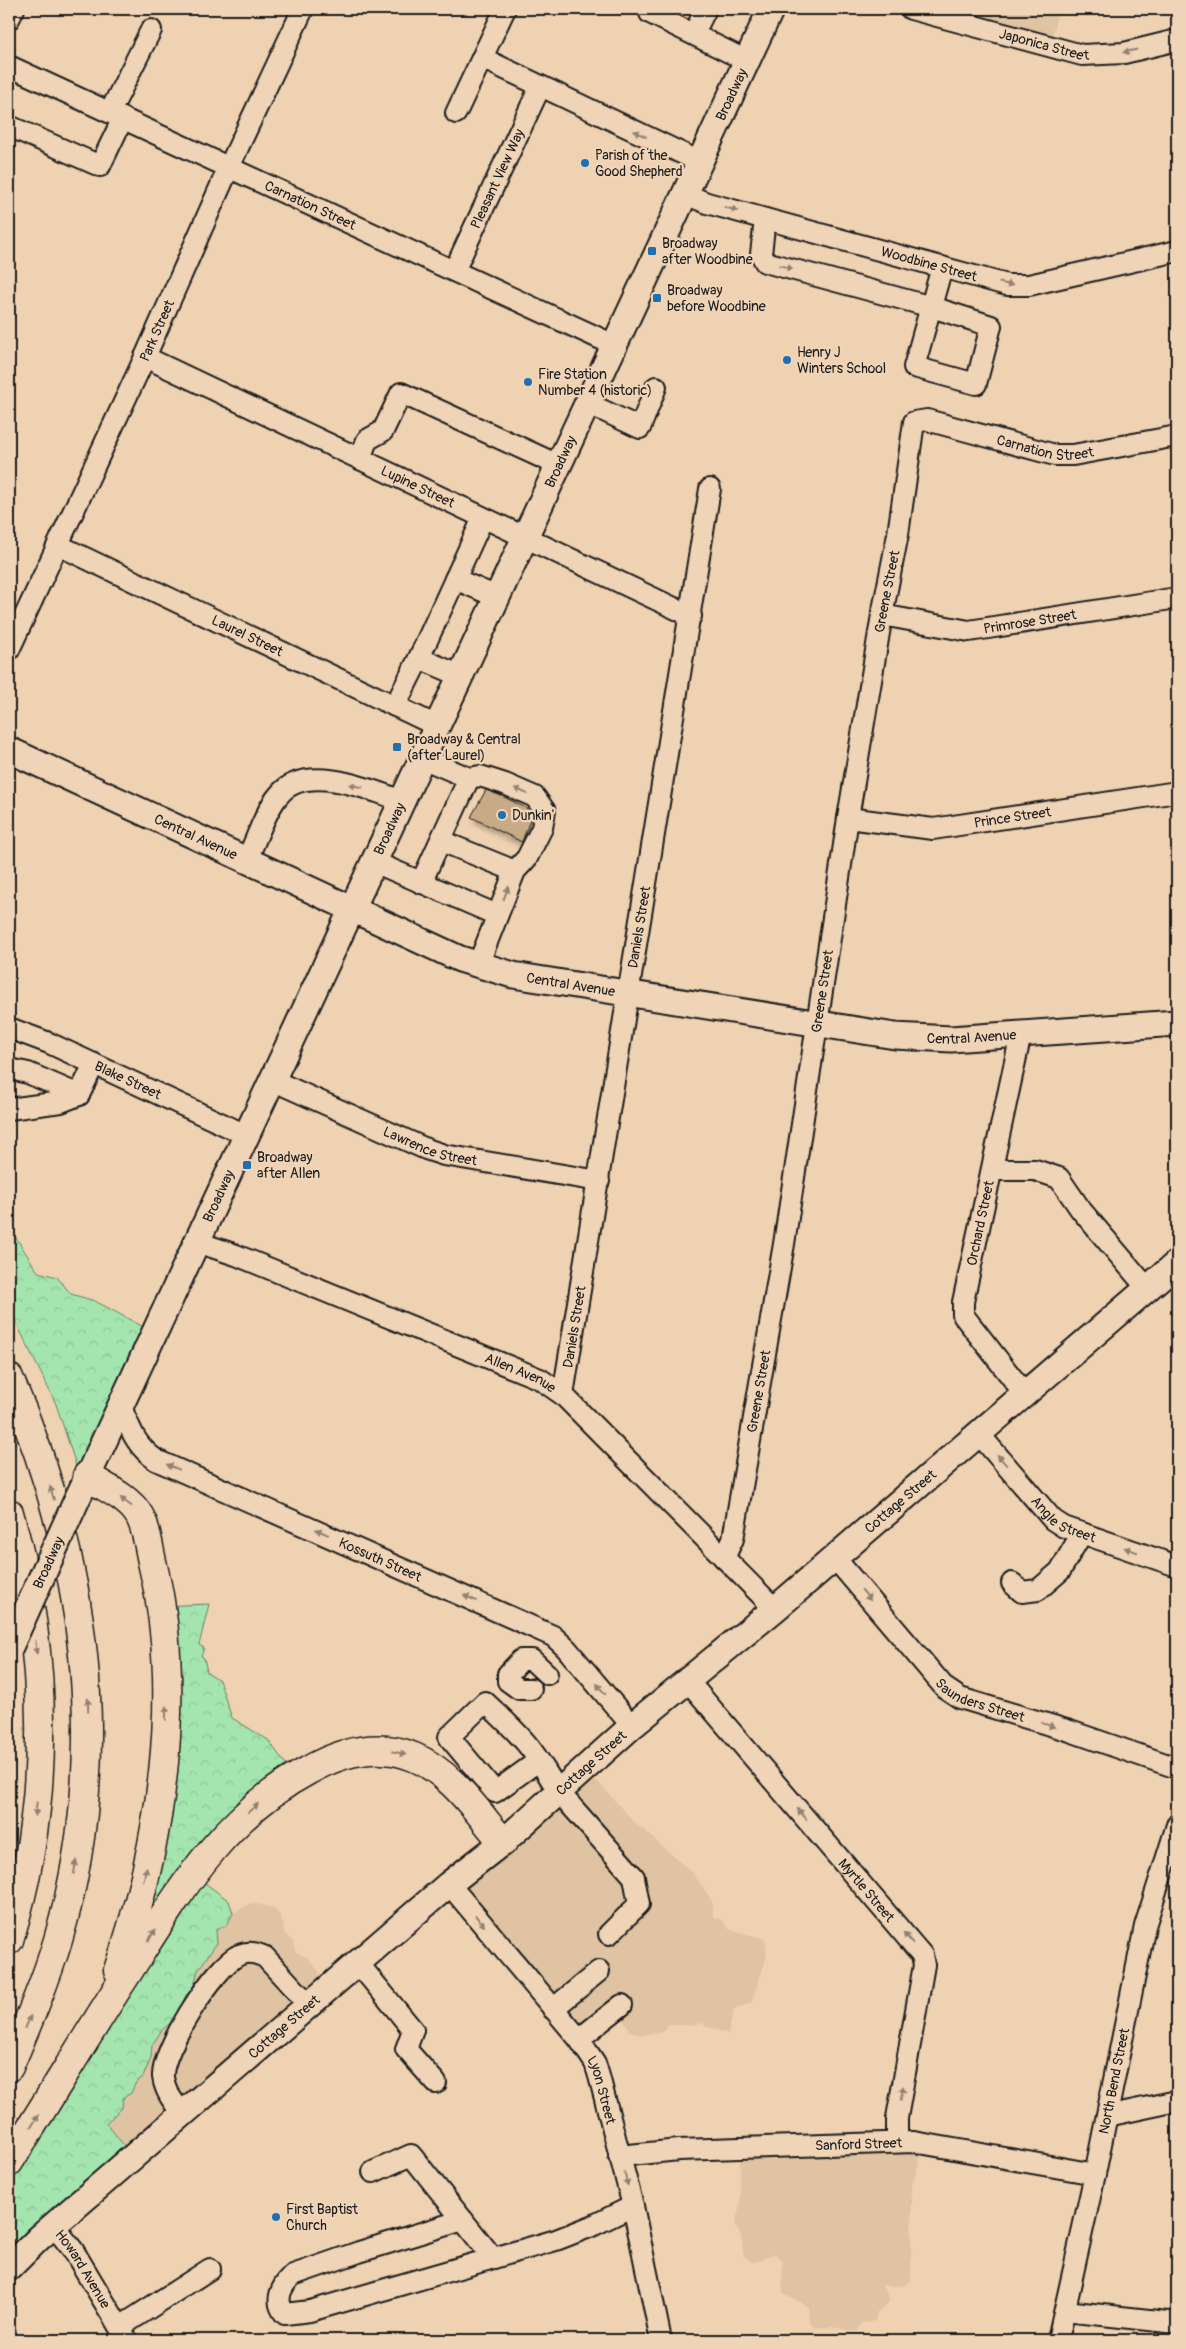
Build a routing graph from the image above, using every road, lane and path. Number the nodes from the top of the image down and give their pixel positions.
1 (14, 9) edge
2 (303, 9) edge
3 (505, 9) edge
4 (649, 9) edge
5 (706, 9) edge
6 (771, 9) edge
7 (911, 9) edge
8 (9, 19) edge
9 (151, 30) dead end
10 (694, 33) junction
11 (1177, 40) edge
12 (482, 58) junction
13 (747, 61) junction
14 (9, 66) edge
15 (540, 87) junction
16 (456, 113) dead end
17 (117, 115) junction
18 (9, 126) edge
19 (700, 162) junction
20 (229, 167) junction
21 (685, 194) junction
22 (765, 219) junction
23 (1177, 251) edge
24 (942, 267) junction
25 (454, 271) junction
26 (614, 345) junction
27 (145, 357) junction
28 (656, 387) dead end
29 (587, 403) junction
30 (914, 422) joint
31 (1177, 436) edge
32 (360, 459) junction
33 (558, 465) junction
34 (710, 489) dead end
35 (483, 518) junction
36 (525, 537) junction
37 (58, 545) junction
38 (455, 579) junction
39 (497, 597) junction
40 (1177, 598) edge
41 (882, 615) junction
42 (691, 616) junction
43 (9, 650) edge
44 (419, 658) junction
45 (461, 676) junction
46 (395, 706) junction
47 (438, 726) junction
48 (9, 750) edge
49 (422, 758) junction
50 (469, 778) junction
51 (1177, 792) edge
52 (402, 801) junction
53 (848, 818) junction
54 (441, 841) junction
55 (246, 861) junction
56 (374, 862) junction
57 (515, 871) junction
58 (421, 882) junction
59 (351, 910) junction
60 (497, 915) junction
61 (478, 965) junction
62 (628, 993) junction
63 (1177, 1023) edge
64 (816, 1024) junction
65 (9, 1028) edge
66 (1021, 1034) junction
67 (94, 1064) junction
68 (9, 1069) edge
69 (272, 1080) junction
70 (79, 1095) junction
71 (9, 1109) edge
72 (246, 1135) junction
73 (992, 1170) junction
74 (599, 1181) junction
75 (197, 1242) junction
76 (1177, 1262) edge
77 (1147, 1288) junction
78 (9, 1378) edge
79 (1024, 1393) junction
80 (563, 1395) junction
81 (121, 1407) junction
82 (979, 1434) junction
83 (83, 1487) junction
84 (9, 1513) edge
85 (1082, 1533) junction
86 (834, 1557) junction
87 (724, 1558) junction
88 (1177, 1566) edge
89 (1012, 1583) dead end
90 (774, 1609) junction
91 (9, 1649) edge
92 (571, 1653) junction
93 (540, 1680) dead end
94 (688, 1681) junction
95 (632, 1726) junction
96 (538, 1761) junction
97 (1177, 1768) edge
98 (559, 1792) junction
99 (1177, 1825) edge
100 (504, 1842) junction
101 (449, 1884) junction
102 (609, 1934) dead end
103 (9, 1940) edge
104 (358, 1963) junction
105 (598, 1971) dead end
106 (309, 2005) junction
107 (622, 2005) dead end
108 (553, 2009) junction
109 (98, 2020) junction
110 (579, 2039) junction
111 (9, 2067) edge
112 (436, 2083) dead end
113 (1177, 2101) edge
114 (183, 2114) junction
115 (1107, 2116) junction
116 (897, 2142) junction
117 (619, 2156) junction
118 (9, 2162) edge
119 (373, 2172) dead end
120 (1096, 2174) junction
121 (633, 2206) junction
122 (464, 2220) junction
123 (54, 2226) junction
124 (493, 2258) junction
125 (9, 2268) edge
126 (210, 2269) dead end
127 (1065, 2311) junction
128 (1177, 2323) edge
129 (124, 2334) edge
130 (661, 2340) edge
131 (1058, 2340) edge

1 - 8 street
2 - 20 street, Park Street
3 - 12 street
4 - 10 street
5 - 10 street
6 - 13 main road, Broadway
11 -> 7 street, Japonica Street
9 - 17 street
10 - 13 street
12 - 15 street
12 - 16 street
13 - 19 main road, Broadway
14 - 17 street, Carnation Street
19 -> 15 street
15 - 25 street, Pleasant View Way
17 - 18 street
17 - 20 street, Carnation Street
19 - 21 main road, Broadway
20 - 25 street, Carnation Street
20 - 27 street, Park Street
21 -> 22 street, Woodbine Street
21 - 26 main road, Broadway
22 - 24 street, Woodbine Street
22 -> 24 street
24 -> 23 street, Woodbine Street
25 - 26 street, Carnation Street
26 - 29 main road, Broadway
27 - 32 street, Lupine Street
27 - 37 street, Park Street
28 - 29 street
29 - 33 main road, Broadway
30 - 31 street, Carnation Street
30 - 41 street, Greene Street
32 - 33 street
32 - 35 street, Lupine Street
33 - 36 main road, Broadway
34 - 42 street, Daniels Street
35 - 36 street, Lupine Street
35 - 38 street
36 - 39 main road, Broadway
36 - 42 street, Lupine Street
37 - 43 street, Park Street
37 - 46 street, Laurel Street
38 - 39 street
38 - 44 street
39 - 45 main road, Broadway
40 - 41 street, Primrose Street
41 - 53 street, Greene Street
42 - 62 street, Daniels Street
44 - 45 street
44 - 46 street
45 - 47 main road, Broadway
46 - 47 street, Laurel Street
47 - 49 main road, Broadway
48 - 55 main road, Central Avenue
49 - 50 street
49 - 52 main road, Broadway
50 - 54 street
57 -> 50 street
51 - 53 street, Prince Street
52 -> 55 street
52 - 56 main road, Broadway
53 - 64 street, Greene Street
54 - 57 street
54 - 58 street
55 - 59 main road, Central Avenue
56 - 58 street
56 - 59 main road, Broadway
60 -> 57 street
58 - 60 street
59 - 61 main road, Central Avenue
59 - 69 main road, Broadway
60 - 61 street
61 - 62 main road, Central Avenue
62 - 64 main road, Central Avenue
62 - 74 street, Daniels Street
63 - 66 main road, Central Avenue
64 - 66 main road, Central Avenue
64 - 87 street, Greene Street
65 - 67 street, Blake Street
66 - 73 street, Orchard Street
67 - 70 street
67 - 72 street, Blake Street
68 - 70 street
69 - 72 main road, Broadway
69 - 74 street, Lawrence Street
70 - 71 street
72 - 75 main road, Broadway
73 - 77 street
73 - 79 street, Orchard Street
74 - 80 street, Daniels Street
75 - 80 street, Allen Avenue
75 - 81 main road, Broadway
76 - 77 main road, Cottage Street
77 - 79 main road, Cottage Street
111 -> 78 highway
79 - 82 main road, Cottage Street
80 - 87 street, Allen Avenue
81 - 83 main road, Broadway
92 -> 81 street, Kossuth Street
85 -> 82 street, Angle Street
82 - 86 main road, Cottage Street
83 - 91 main road, Broadway, bridge
109 -> 83 highway
84 -> 103 highway
88 -> 85 street, Angle Street
85 - 89 street
86 - 90 main road, Cottage Street
86 -> 97 street, Saunders Street
87 - 90 street, Allen Avenue
90 - 94 main road, Cottage Street
92 - 93 street
95 -> 92 street, Kossuth Street
94 - 95 main road, Cottage Street
116 -> 94 street, Myrtle Street
95 - 98 main road, Cottage Street
96 - 96 street
96 - 98 street
98 - 100 main road, Cottage Street
98 - 102 street
99 - 115 street, North Bend Street
100 - 101 main road, Cottage Street
109 -> 100 highway
101 - 104 main road, Cottage Street
101 -> 108 street, Lyon Street
104 - 106 main road, Cottage Street
104 - 112 street
105 - 108 street
106 - 114 main road, Cottage Street
106 - 114 street
107 - 110 street
108 - 110 street, Lyon Street
118 -> 109 highway
110 - 117 street, Lyon Street
113 - 115 street
114 - 123 main road, Cottage Street
115 - 120 street, North Bend Street
116 - 117 street, Sanford Street
116 - 120 street, Sanford Street
117 -> 121 street, Lyon Street
119 - 122 street
120 - 127 street, North Bend Street
121 - 124 street
121 - 130 street, Lyon Street
122 - 124 street
122 - 124 street
123 - 125 main road, Cottage Street
123 - 129 street, Howard Avenue
126 - 129 street
127 - 128 street
127 - 131 street, North Bend Street

